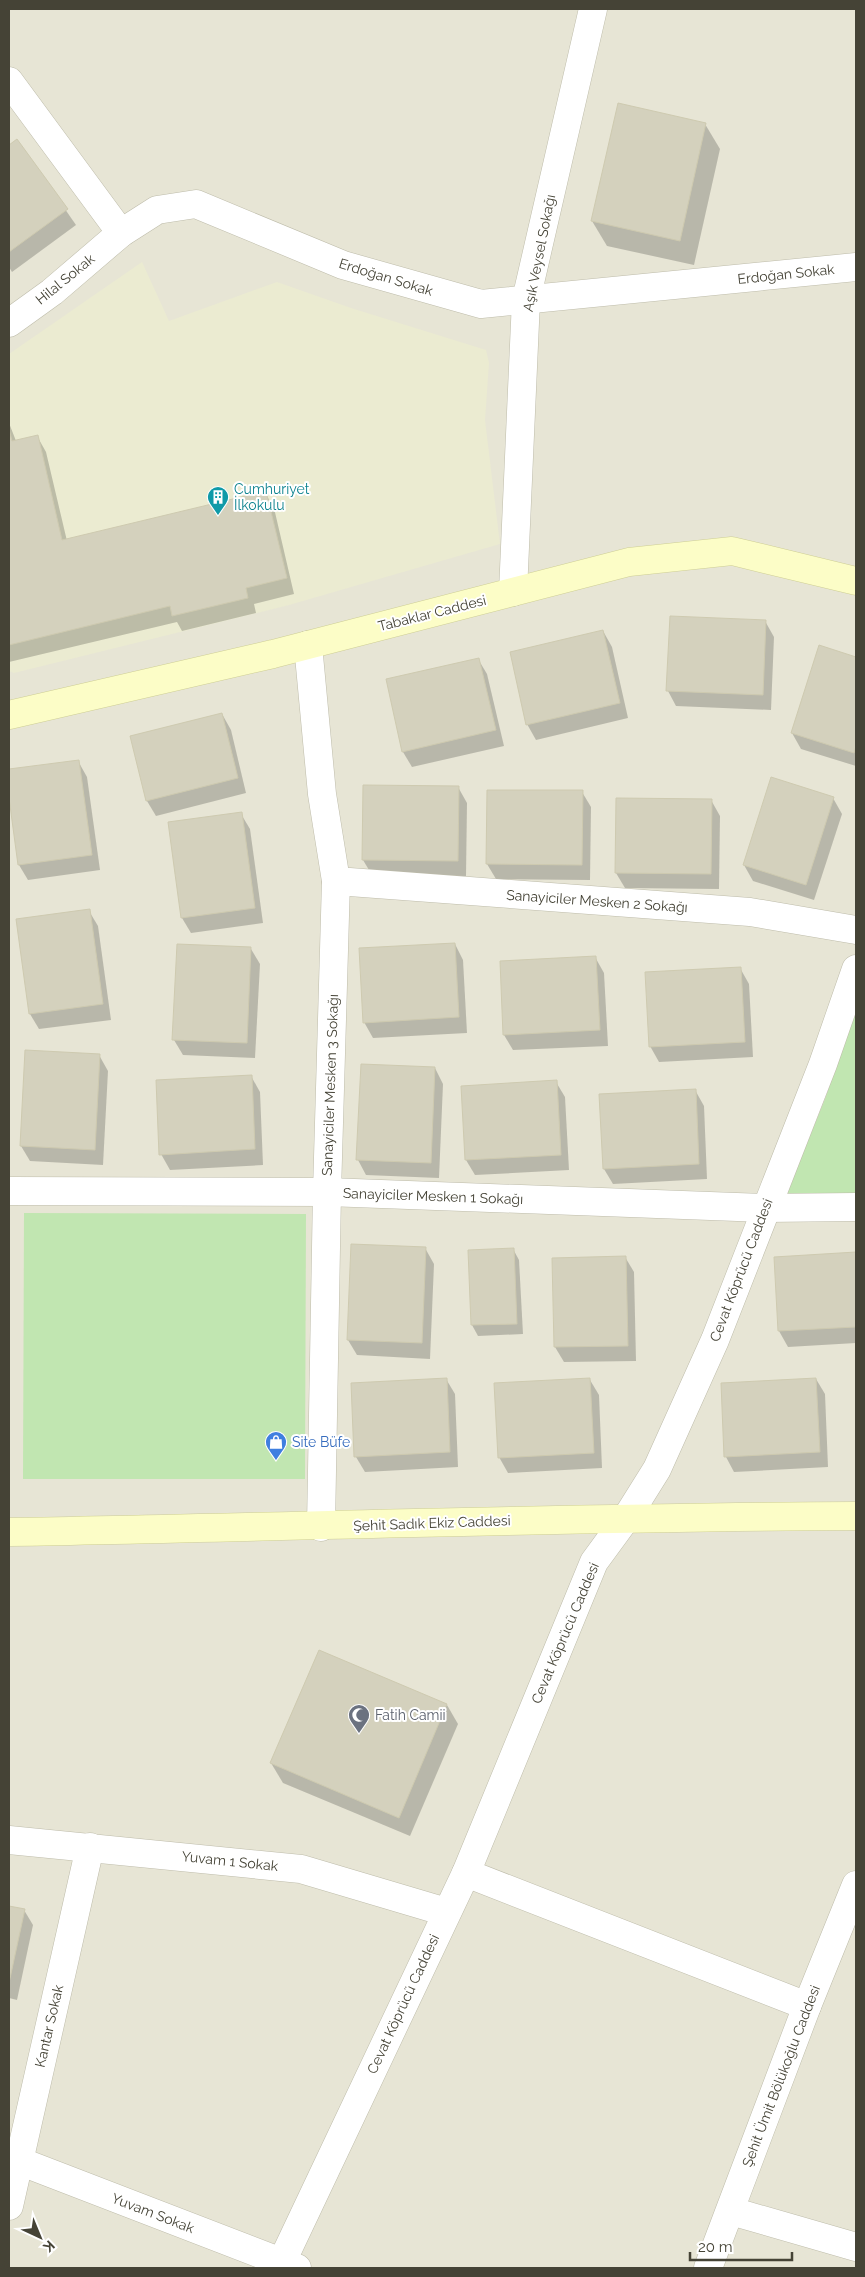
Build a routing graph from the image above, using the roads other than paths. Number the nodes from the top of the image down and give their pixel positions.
1 (593, 9) edge
2 (9, 81) edge
3 (121, 233) junction
4 (856, 267) edge
5 (526, 300) junction
6 (9, 323) edge
7 (856, 581) edge
8 (513, 592) junction
9 (308, 645) junction
10 (9, 715) edge
11 (336, 881) junction
12 (856, 930) edge
13 (856, 970) edge
14 (9, 1191) edge
15 (326, 1192) junction
16 (856, 1207) edge
17 (765, 1208) junction
18 (856, 1516) edge
19 (627, 1517) junction
20 (321, 1527) junction
21 (9, 1532) edge
22 (9, 1840) edge
23 (90, 1847) junction
24 (466, 1872) junction
25 (856, 1885) edge
26 (446, 1912) junction
27 (807, 2006) junction
28 (14, 2161) edge
29 (9, 2206) edge
30 (731, 2211) junction
31 (856, 2247) edge
32 (286, 2267) edge
33 (708, 2268) edge

1 - 5 street, Aşık Veysel Sokağı
2 - 3 street
3 - 5 street, Erdoğan Sokak
3 - 6 street, Hilal Sokak
4 - 5 street, Erdoğan Sokak
5 - 8 street, Aşık Veysel Sokağı
7 - 8 street, Tabaklar Caddesi
8 - 9 street, Tabaklar Caddesi
9 - 10 street, Tabaklar Caddesi
9 - 11 street, Sanayiciler Mesken 3 Sokağı
11 - 12 street, Sanayiciler Mesken 2 Sokağı
11 - 15 street, Sanayiciler Mesken 3 Sokağı
13 - 17 street, Cevat Köprücü Caddesi
14 - 15 street, Sanayiciler Mesken 1 Sokağı
15 - 17 street, Sanayiciler Mesken 1 Sokağı
15 - 20 street, Sanayiciler Mesken 3 Sokağı
16 - 17 street, Sanayiciler Mesken 1 Sokağı
17 - 19 street, Cevat Köprücü Caddesi
18 - 19 street, Şehit Sadık Ekiz Caddesi
19 - 20 street, Şehit Sadık Ekiz Caddesi
19 - 24 street, Cevat Köprücü Caddesi
20 - 21 street, Şehit Sadık Ekiz Caddesi
22 - 23 street, Yuvam 1 Sokak
23 - 26 street, Yuvam 1 Sokak
23 - 28 street, Kantar Sokak
24 - 26 street, Cevat Köprücü Caddesi
24 - 27 street
25 - 27 street, Şehit Ümit Bölükoğlu Caddesi
26 - 32 street, Cevat Köprücü Caddesi
27 - 30 street, Şehit Ümit Bölükoğlu Caddesi
28 - 29 street, Kantar Sokak
28 - 32 street, Yuvam Sokak
30 - 31 street
30 - 33 street, Şehit Ümit Bölükoğlu Caddesi

